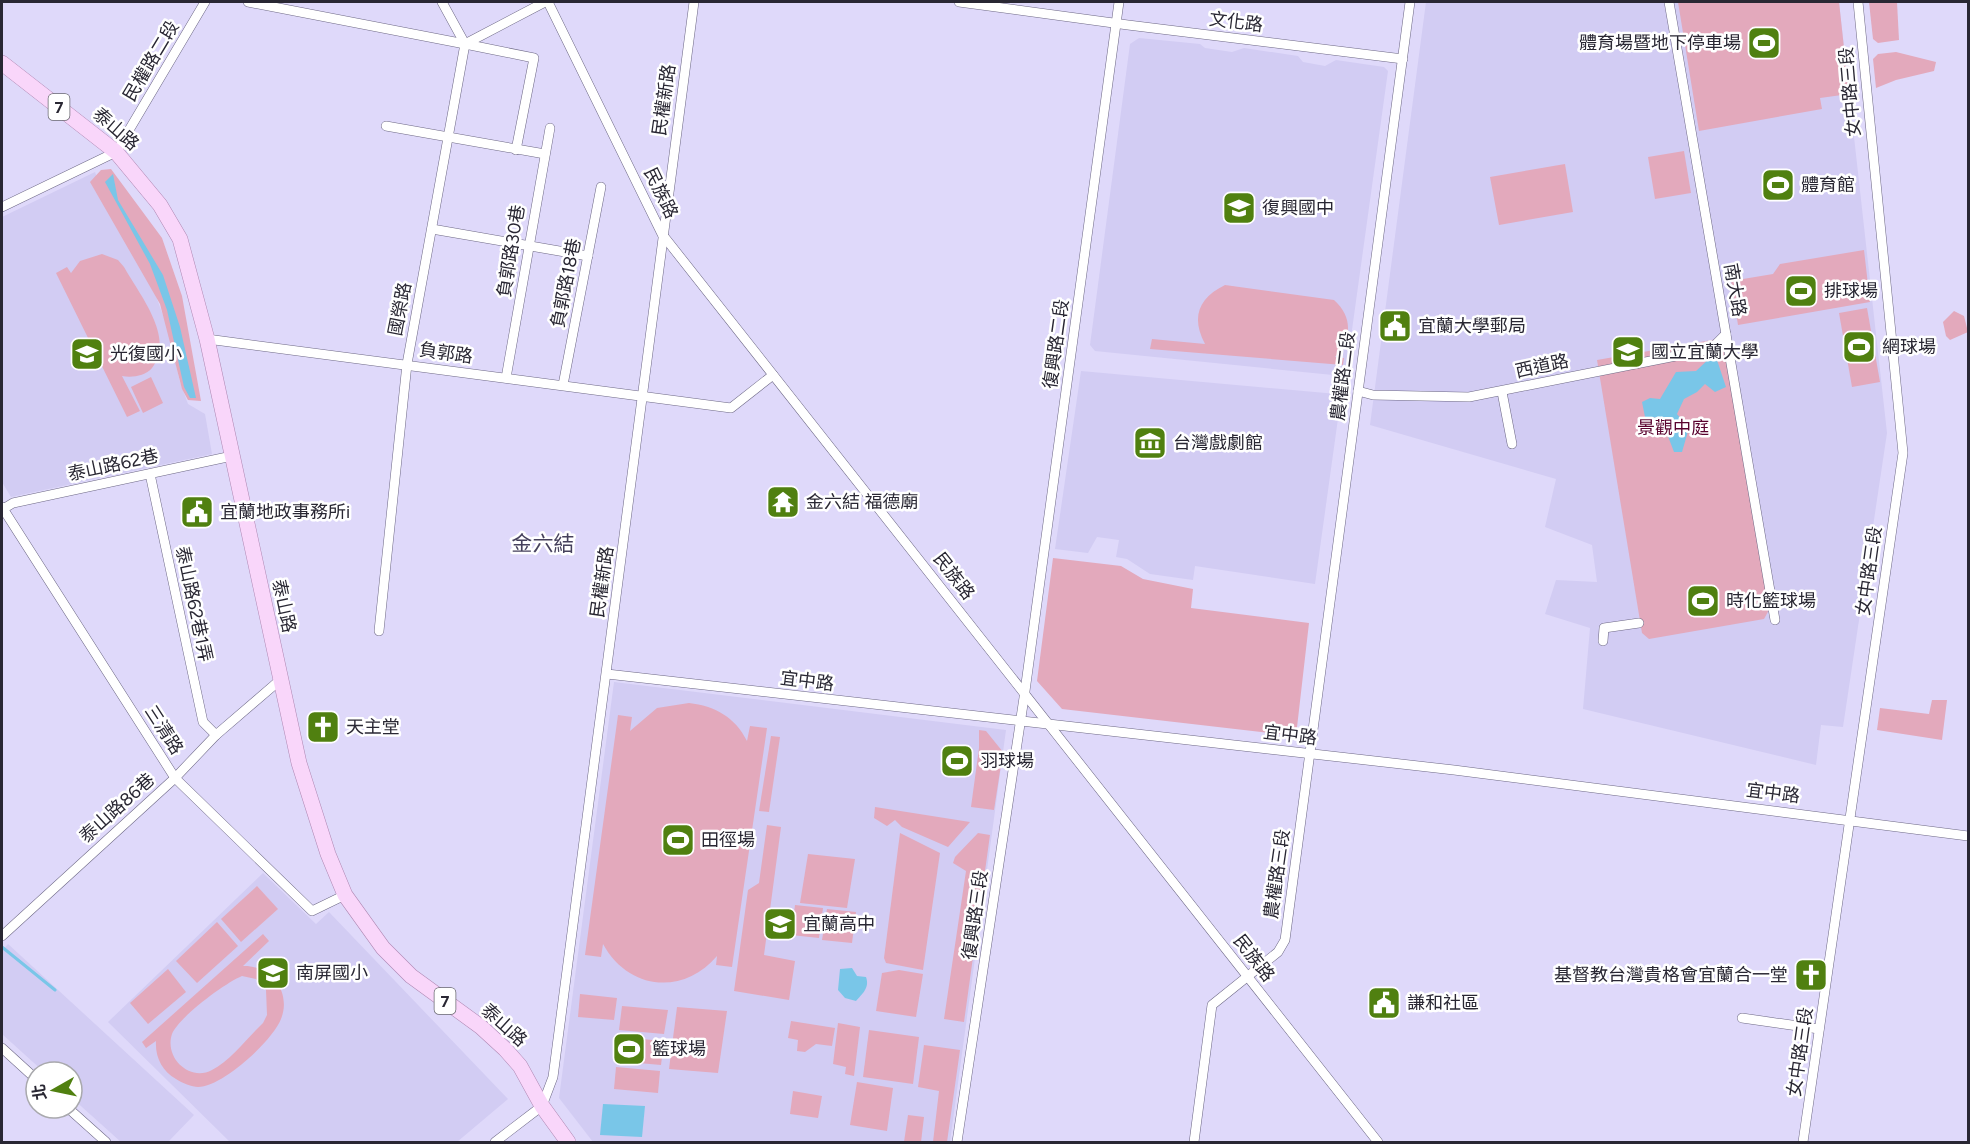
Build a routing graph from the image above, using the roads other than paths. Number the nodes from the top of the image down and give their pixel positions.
1 (205, 2) edge
2 (248, 2) edge
3 (442, 2) edge
4 (546, 2) edge
5 (694, 2) edge
6 (959, 2) edge
7 (1119, 2) edge
8 (1410, 2) edge
9 (1669, 2) edge
10 (1858, 2) edge
11 (1116, 24) junction
12 (465, 44) junction
13 (1402, 59) junction
14 (2, 63) edge
15 (386, 126) dead end
16 (550, 128) dead end
17 (448, 138) junction
18 (516, 150) junction
19 (116, 152) junction
20 (545, 154) junction
21 (601, 187) dead end
22 (2, 207) edge
23 (432, 229) junction
24 (662, 234) junction
25 (529, 247) junction
26 (588, 256) junction
27 (1726, 334) junction
28 (207, 339) junction
29 (407, 364) junction
30 (773, 375) junction
31 (506, 378) junction
32 (563, 385) junction
33 (1358, 391) junction
34 (1502, 392) junction
35 (643, 397) junction
36 (1512, 444) dead end
37 (232, 456) junction
38 (150, 474) junction
39 (2, 508) edge
40 (1775, 620) dead end
41 (1639, 623) dead end
42 (380, 631) dead end
43 (1603, 640) dead end
44 (607, 674) junction
45 (280, 680) junction
46 (1025, 691) junction
47 (1020, 722) junction
48 (1050, 724) junction
49 (216, 735) junction
50 (1310, 754) junction
51 (175, 778) junction
52 (1850, 819) junction
53 (1968, 836) edge
54 (345, 895) junction
55 (2, 936) edge
56 (1247, 976) junction
57 (1742, 1018) dead end
58 (1819, 1029) junction
59 (2, 1048) edge
60 (24, 1068) edge
61 (542, 1106) junction
62 (81, 1120) edge
63 (106, 1143) edge
64 (495, 1143) edge
65 (568, 1143) edge
66 (957, 1143) edge
67 (1194, 1143) edge
68 (1378, 1143) edge
69 (1803, 1143) edge

1 - 19 street, 民權路二段
2 - 12 street
3 - 12 street
4 - 12 street
4 - 24 street, 民族路
5 - 24 street, 民權新路
6 - 11 street, 文化路
7 - 11 street, 復興路二段
8 - 13 street, 農權路二段
9 - 27 street, 南大路
10 - 52 street, 女中路三段
11 - 13 street, 文化路
11 - 46 street, 復興路二段
12 - 17 street, 國榮路
12 - 18 street
13 - 33 street, 農權路二段
14 - 19 main road, 泰山路 / 7
15 - 17 street
16 - 20 street, 負郭路30巷
17 - 18 street
17 - 23 street, 國榮路
18 - 20 street
19 - 22 street
19 - 28 main road, 泰山路 / 7
20 - 25 street, 負郭路30巷
21 - 26 street, 負郭路18巷
23 - 25 street
23 - 29 street, 國榮路
24 - 30 street, 民族路
24 - 35 street, 民權新路
25 - 26 street
25 - 31 street, 負郭路30巷
26 - 32 street, 負郭路18巷
27 - 34 street, 西道路
27 - 40 street, 南大路
28 - 29 street, 負郭路
28 - 37 main road, 泰山路 / 7
29 - 31 street, 負郭路
29 - 42 street, 國榮路
30 - 35 street, 負郭路
30 - 46 street, 民族路
31 - 32 street, 負郭路
32 - 35 street, 負郭路
33 - 34 street, 西道路
33 - 50 street, 農權路二段
34 - 36 street
35 - 44 street, 民權新路
37 - 38 street, 泰山路62巷
37 - 45 main road, 泰山路 / 7
38 - 39 street, 泰山路62巷
38 - 49 street, 泰山路62巷1弄
39 - 51 street, 三清路
41 - 43 street
44 - 47 street, 宜中路
44 - 61 street, 民權新路
45 - 49 street, 泰山路86巷
45 - 54 main road, 泰山路 / 7
46 - 47 street, 復興路三段
46 - 48 street, 民族路
47 - 48 street, 宜中路
47 - 66 street, 復興路三段
48 - 50 street, 宜中路
48 - 56 street, 民族路
49 - 51 street, 泰山路86巷
50 - 52 street, 宜中路
50 - 56 street, 農權路三段
51 - 54 street, 三清路
51 - 55 street, 泰山路86巷
52 - 53 street, 宜中路
52 - 58 street, 女中路三段
54 - 61 main road, 泰山路 / 7
56 - 67 street, 農權路三段
56 - 68 street, 民族路
57 - 58 street
58 - 69 street, 女中路三段
59 - 60 street
61 - 64 street
61 - 65 main road, 泰山路 / 7
62 - 63 street

